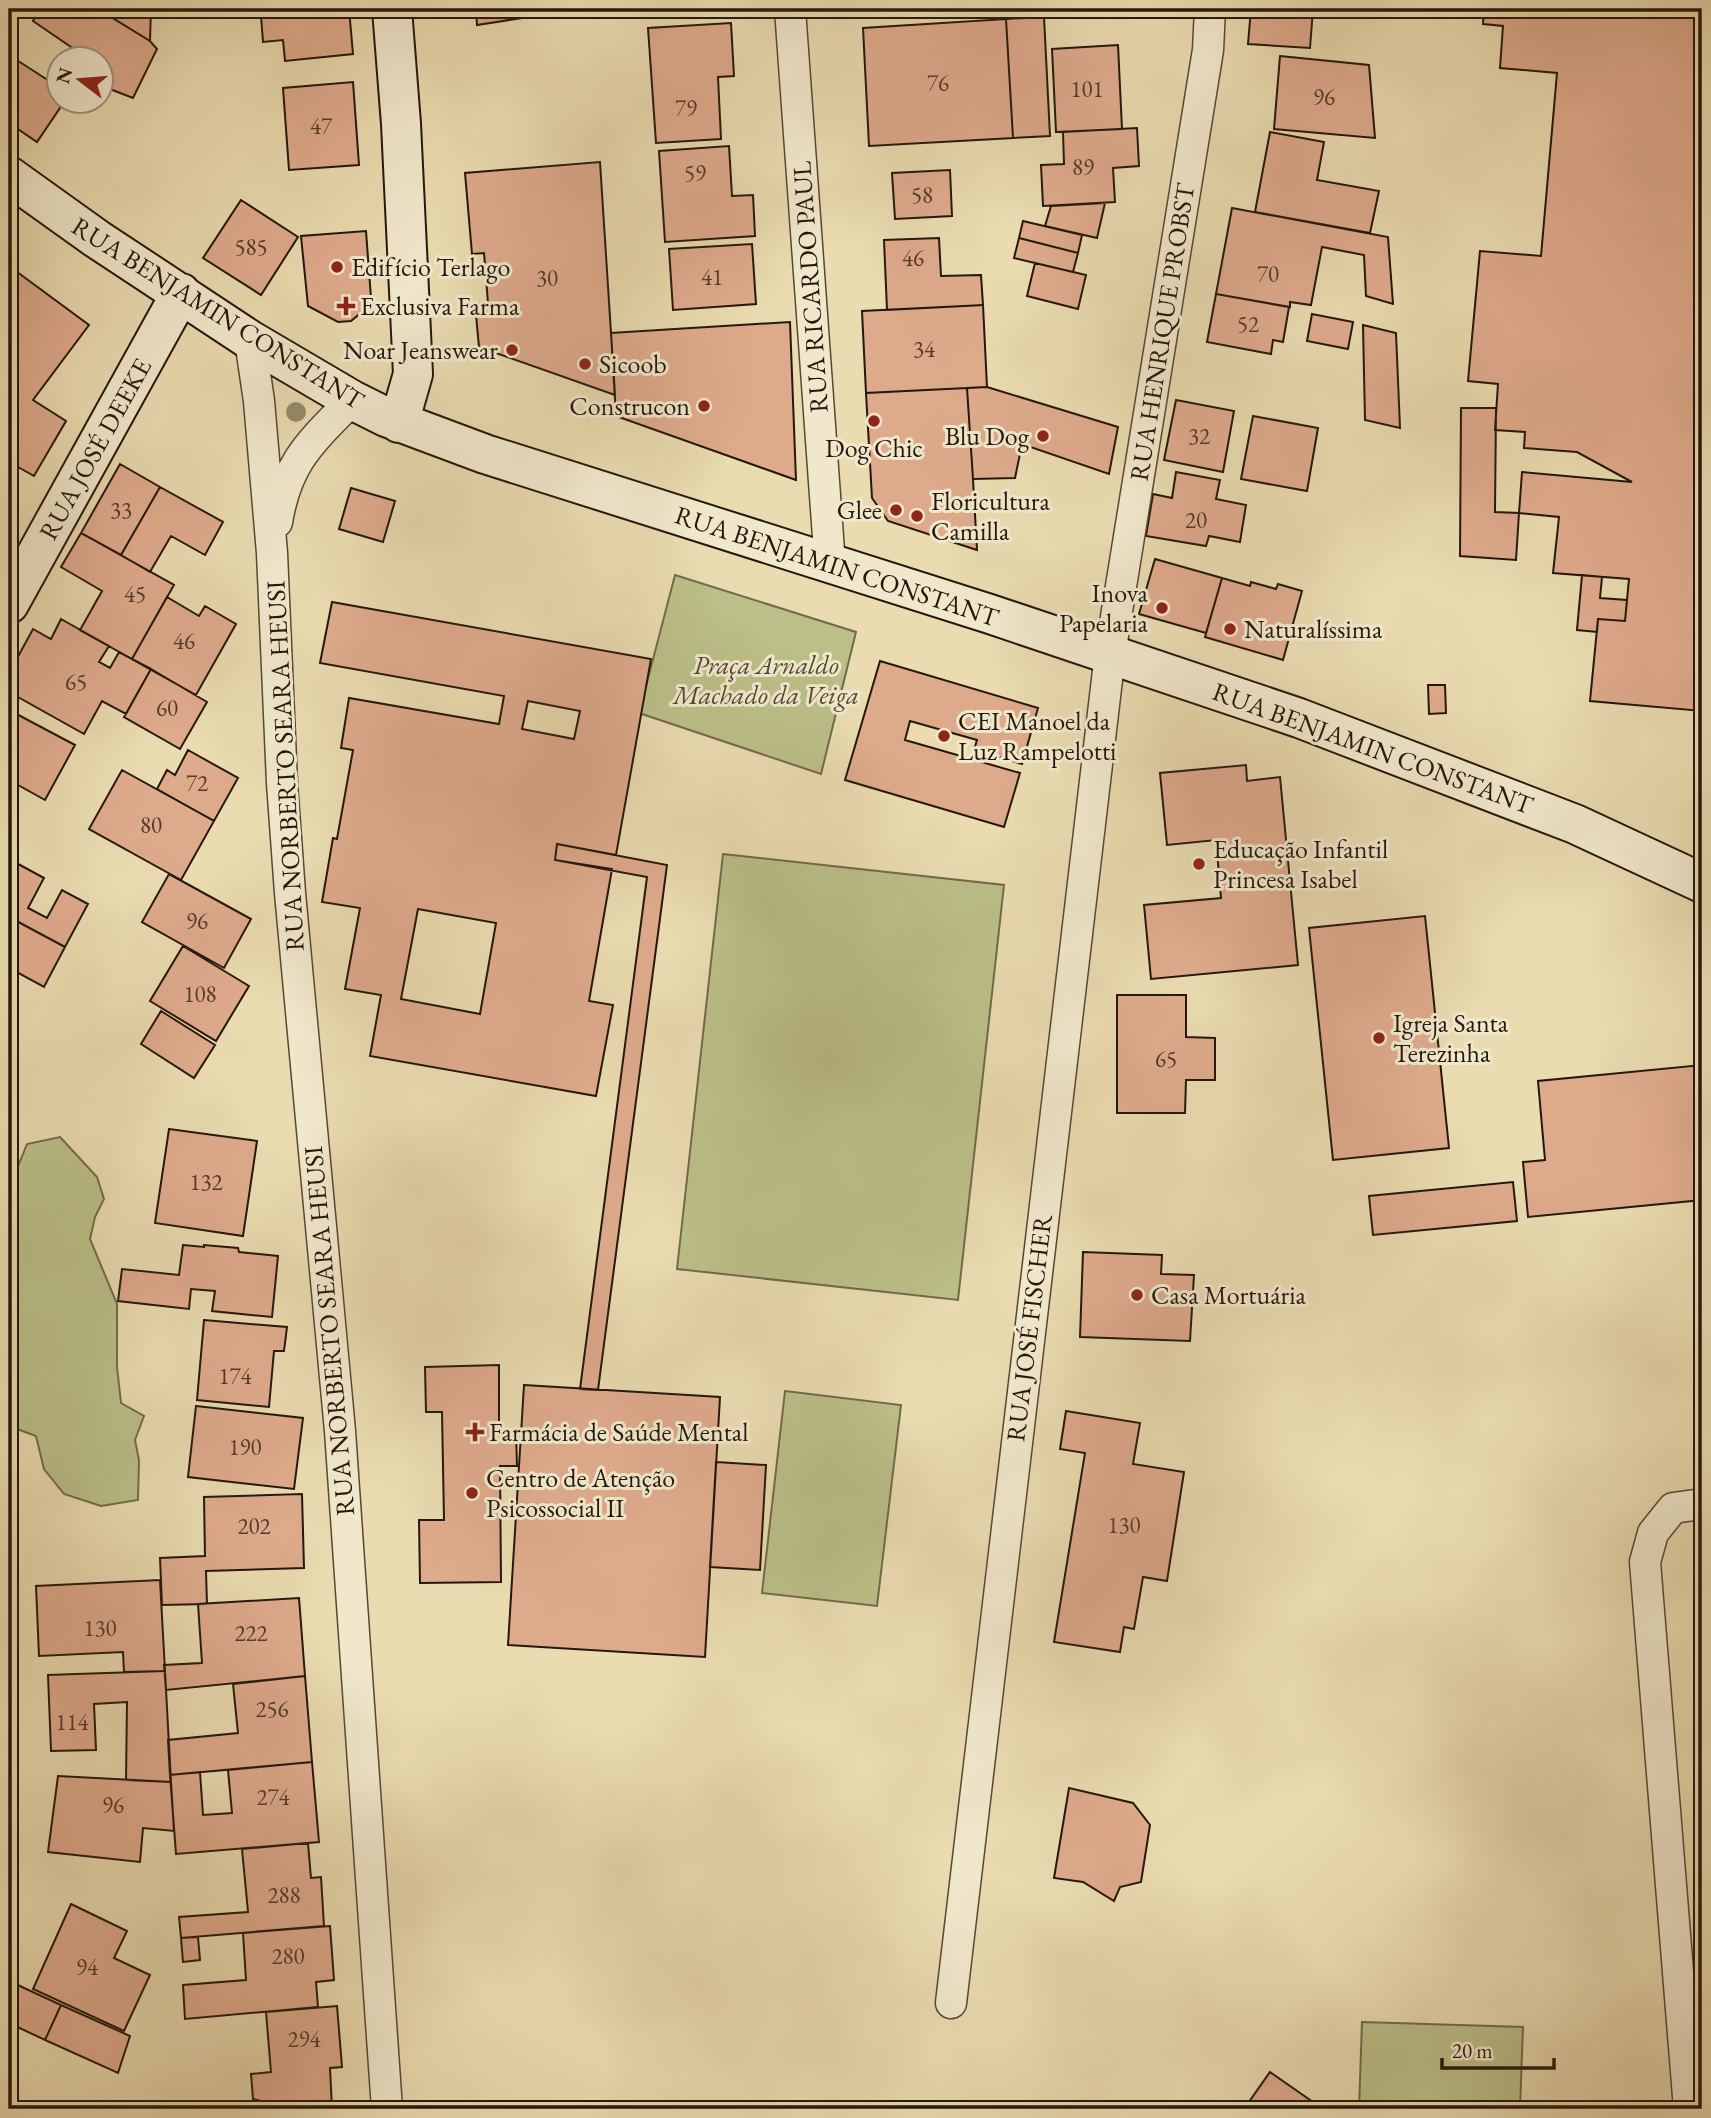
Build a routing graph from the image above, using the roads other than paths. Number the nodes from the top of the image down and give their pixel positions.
1 (392, 9) edge
2 (790, 9) edge
3 (1210, 9) edge
4 (9, 176) edge
5 (181, 293) junction
6 (250, 340) junction
7 (352, 400) junction
8 (399, 423) junction
9 (272, 553) junction
10 (830, 565) junction
11 (9, 604) edge
12 (1110, 654) junction
13 (1702, 883) edge
14 (1702, 1504) edge
15 (951, 2003) dead end
16 (387, 2109) edge
17 (1689, 2109) edge

1 - 8 main road
2 - 10 street, RUA RICARDO PAUL
3 - 12 street, RUA HENRIQUE PROBST
4 - 5 main road, RUA BENJAMIN CONSTANT
5 - 6 main road, RUA BENJAMIN CONSTANT
5 - 11 main road, RUA JOSÉ DEEKE
6 - 7 main road, RUA BENJAMIN CONSTANT
6 - 9 street, RUA NORBERTO SEARA HEUSI
7 - 8 main road, RUA BENJAMIN CONSTANT
7 - 9 street, RUA NORBERTO SEARA HEUSI
8 - 10 main road, RUA BENJAMIN CONSTANT
9 - 16 street, RUA NORBERTO SEARA HEUSI
10 - 12 main road, RUA BENJAMIN CONSTANT
12 - 13 main road, RUA BENJAMIN CONSTANT
12 - 15 street, RUA JOSÉ FISCHER
14 - 17 street

